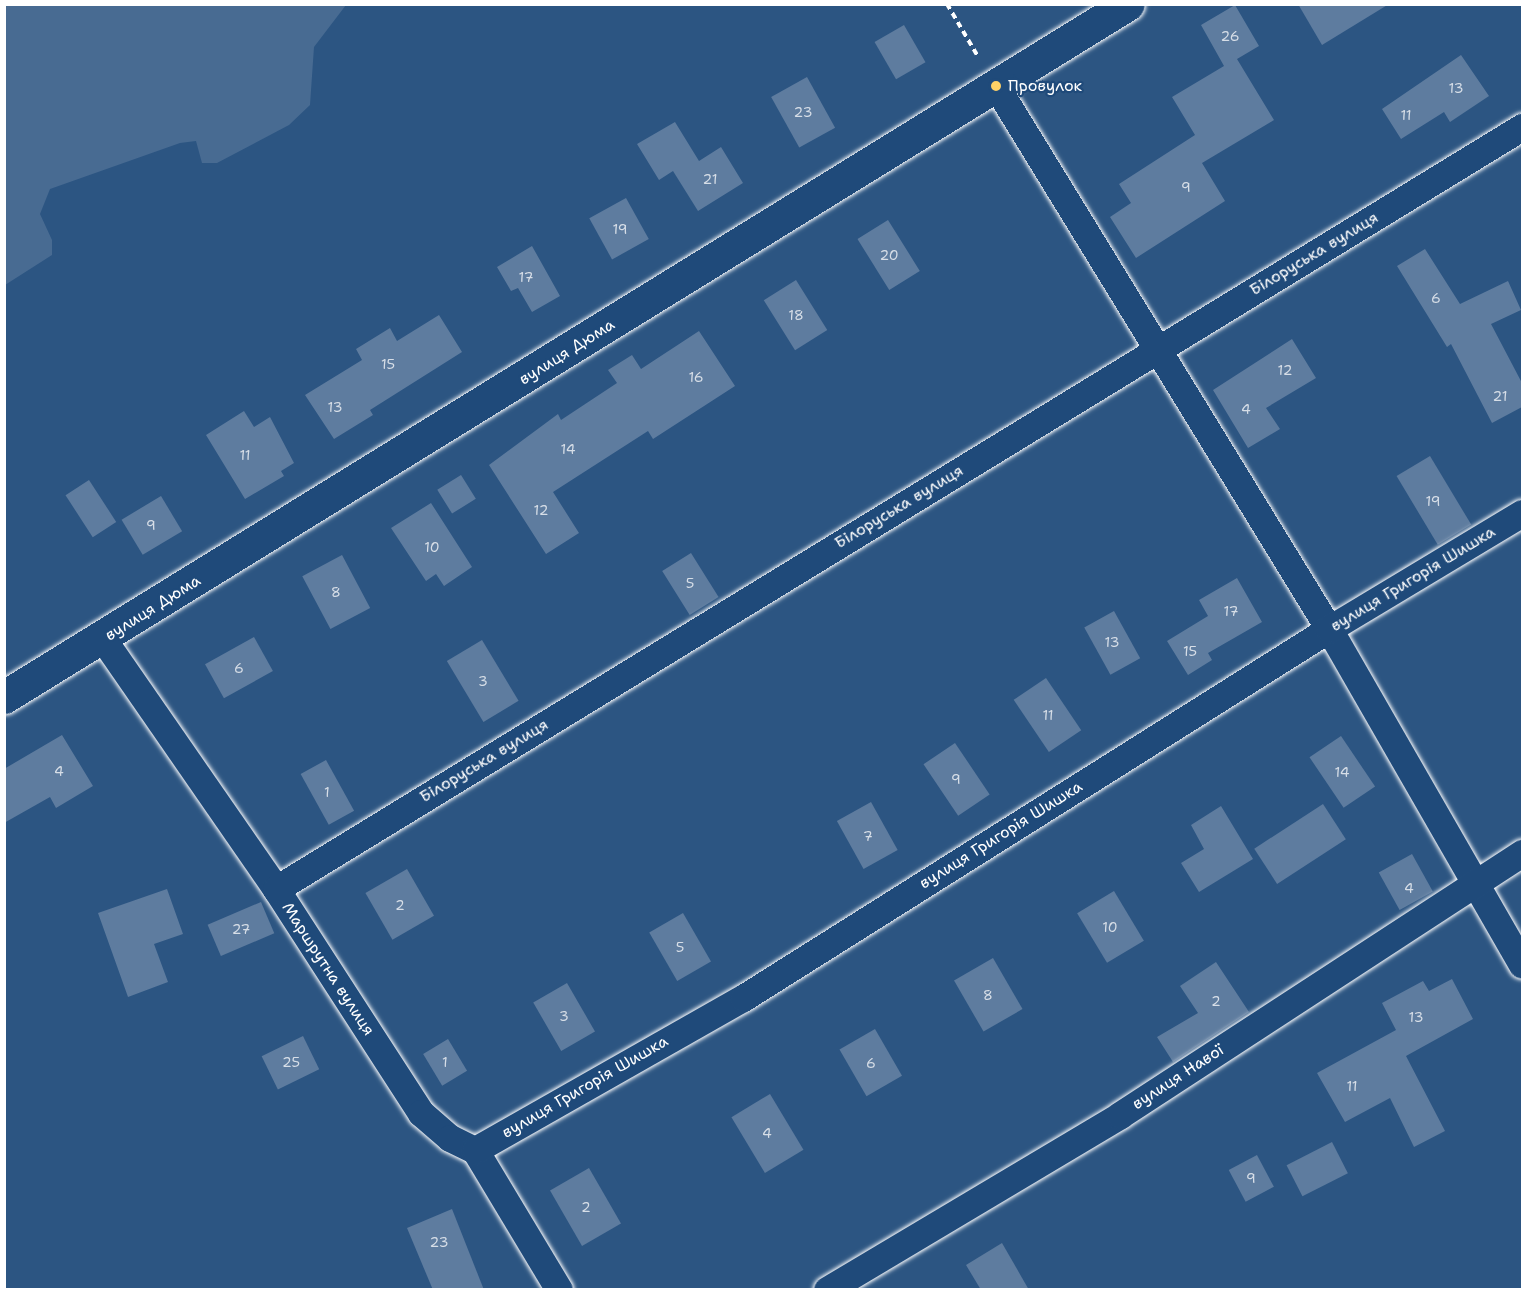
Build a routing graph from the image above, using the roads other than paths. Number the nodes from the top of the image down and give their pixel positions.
1 (1128, 4) edge
2 (996, 86) junction
3 (1522, 127) edge
4 (1158, 349) junction
5 (1522, 513) edge
6 (1329, 629) junction
7 (103, 639) junction
8 (4, 697) edge
9 (1522, 853) edge
10 (1473, 884) junction
11 (276, 889) junction
12 (1522, 964) edge
13 (475, 1150) junction
14 (559, 1290) edge
15 (827, 1290) edge

1 - 2 street, вулиця Дюма
2 - 4 street
2 - 7 street, вулиця Дюма
3 - 4 street, Білоруська вулиця
4 - 6 street
4 - 11 street, Білоруська вулиця
5 - 6 street, вулиця Григорія Шишка
6 - 10 street
6 - 13 street, вулиця Григорія Шишка
7 - 8 street, вулиця Дюма
7 - 11 street, Маршрутна вулиця
9 - 10 street, вулиця Навої
10 - 12 street
10 - 15 street, вулиця Навої
11 - 13 street, Маршрутна вулиця
13 - 14 street

